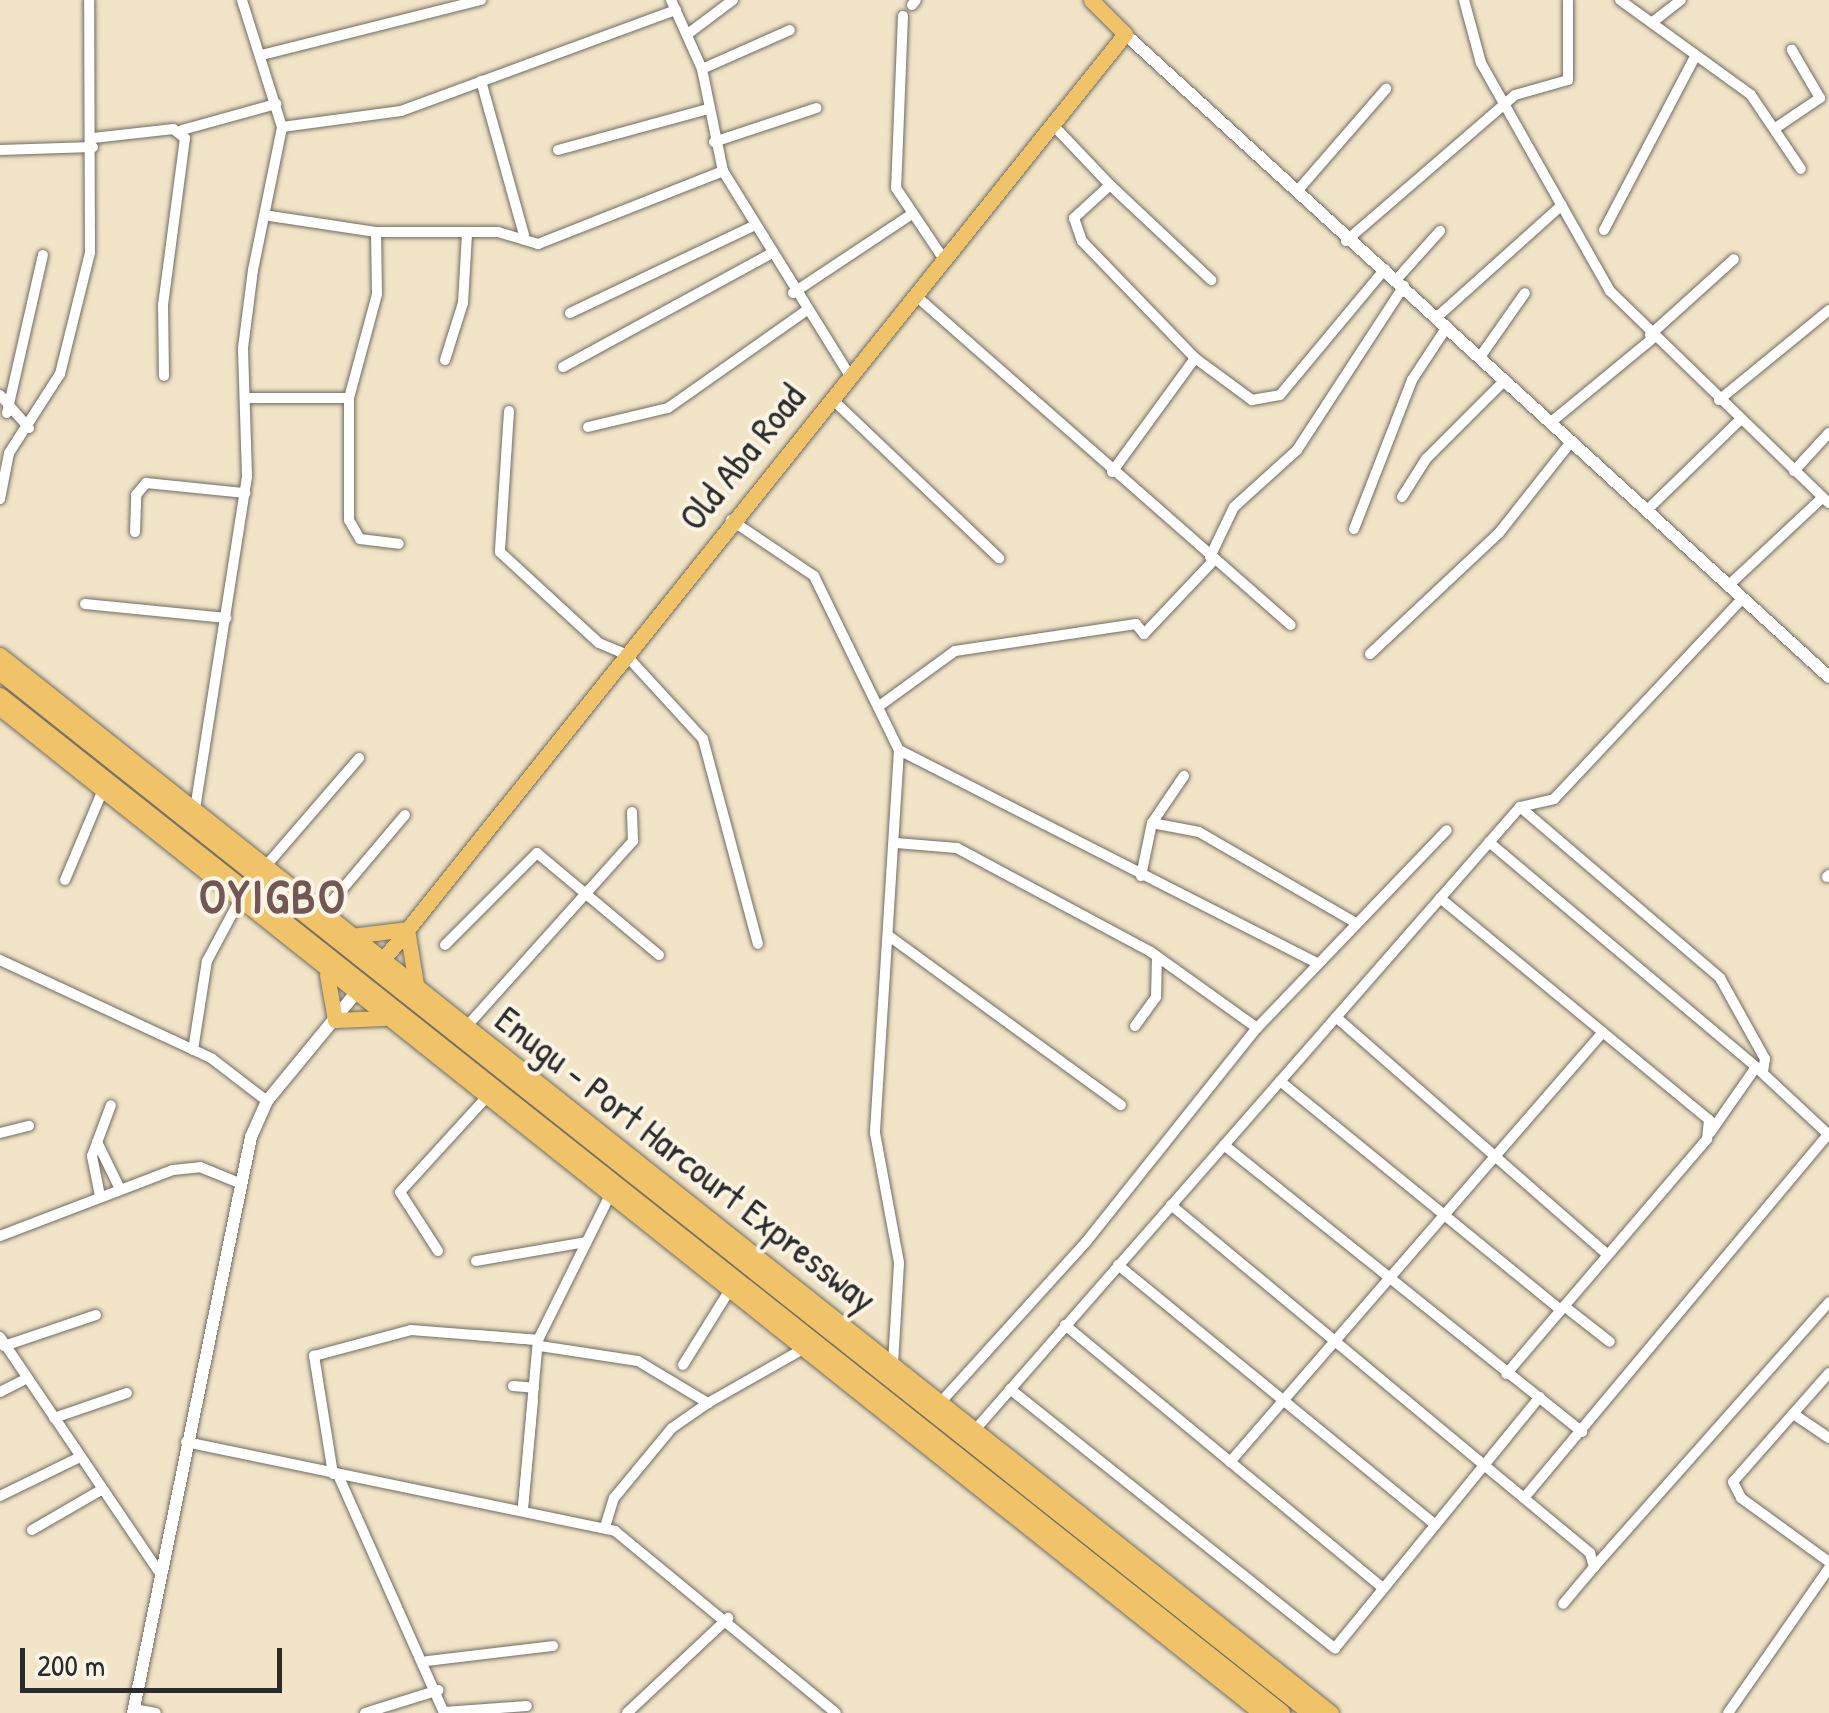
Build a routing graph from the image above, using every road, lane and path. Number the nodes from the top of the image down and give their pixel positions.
1 (89, 0) edge
2 (242, 0) edge
3 (481, 0) edge
4 (733, 0) edge
5 (1090, 0) edge
6 (1464, 0) edge
7 (1568, 0) edge
8 (1620, 0) edge
9 (1682, 0) edge
10 (674, 5) edge
11 (903, 16) dead end
12 (1654, 21) junction
13 (790, 30) dead end
14 (689, 33) junction
15 (1125, 34) junction
16 (1792, 50) dead end
17 (262, 56) junction
18 (1695, 57) junction
19 (702, 69) junction
20 (481, 80) junction
21 (1386, 89) dead end
22 (1824, 92) edge
23 (276, 104) junction
24 (1504, 104) junction
25 (816, 108) dead end
26 (708, 109) junction
27 (1054, 126) junction
28 (282, 127) junction
29 (1776, 127) junction
30 (182, 130) junction
31 (93, 142) junction
32 (714, 142) junction
33 (0, 150) edge
34 (558, 150) dead end
35 (1801, 170) dead end
36 (723, 171) junction
37 (1110, 186) junction
38 (1299, 189) junction
39 (1562, 205) junction
40 (912, 214) junction
41 (270, 216) junction
42 (751, 227) junction
43 (1604, 230) dead end
44 (376, 232) junction
45 (1440, 232) dead end
46 (467, 233) junction
47 (524, 236) junction
48 (1346, 241) junction
49 (43, 255) dead end
50 (768, 255) junction
51 (943, 258) junction
52 (1734, 259) dead end
53 (1384, 269) junction
54 (1211, 280) dead end
55 (1400, 283) junction
56 (793, 293) junction
57 (1525, 293) dead end
58 (915, 295) junction
59 (1829, 310) edge
60 (804, 312) junction
61 (570, 313) dead end
62 (1441, 323) junction
63 (1652, 337) junction
64 (1480, 357) junction
65 (1195, 358) junction
66 (445, 360) dead end
67 (563, 367) dead end
68 (164, 376) dead end
69 (850, 376) junction
70 (1504, 382) junction
71 (0, 395) edge
72 (248, 398) junction
73 (348, 398) junction
74 (832, 399) junction
75 (1719, 400) junction
76 (509, 411) dead end
77 (7, 413) junction
78 (1740, 420) junction
79 (1550, 423) junction
80 (588, 427) dead end
81 (29, 428) junction
82 (1829, 433) edge
83 (1570, 443) junction
84 (1794, 471) junction
85 (1112, 472) junction
86 (245, 493) junction
87 (1402, 497) dead end
88 (0, 500) edge
89 (1825, 500) edge
90 (1646, 511) junction
91 (730, 520) junction
92 (1354, 529) dead end
93 (135, 532) dead end
94 (400, 544) dead end
95 (1000, 558) dead end
96 (1212, 559) junction
97 (1729, 585) junction
98 (1743, 598) junction
99 (85, 604) dead end
100 (226, 618) junction
101 (1290, 626) dead end
102 (625, 654) junction
103 (1370, 654) dead end
104 (0, 655) edge
105 (0, 671) edge
106 (1829, 677) edge
107 (0, 698) edge
108 (882, 704) junction
109 (0, 708) edge
110 (61, 711) junction
111 (899, 750) junction
112 (360, 758) dead end
113 (1184, 776) dead end
114 (102, 792) junction
115 (1520, 807) junction
116 (195, 809) junction
117 (632, 812) dead end
118 (405, 816) dead end
119 (1152, 823) junction
120 (1447, 830) dead end
121 (1489, 842) junction
122 (896, 843) junction
123 (265, 868) junction
124 (1142, 876) junction
125 (65, 880) dead end
126 (586, 892) junction
127 (1440, 898) junction
128 (240, 901) junction
129 (323, 912) junction
130 (1356, 922) junction
131 (407, 929) junction
132 (351, 936) junction
133 (889, 936) junction
134 (758, 944) dead end
135 (446, 946) dead end
136 (658, 955) dead end
137 (1157, 957) junction
138 (0, 960) edge
139 (382, 961) junction
140 (1317, 963) junction
141 (324, 970) junction
142 (417, 990) junction
143 (354, 994) junction
144 (1336, 1017) junction
145 (384, 1018) junction
146 (335, 1020) junction
147 (467, 1026) junction
148 (1135, 1026) dead end
149 (1257, 1028) junction
150 (1603, 1032) junction
151 (193, 1050) junction
152 (1760, 1070) junction
153 (1280, 1081) junction
154 (486, 1099) junction
155 (268, 1101) junction
156 (111, 1104) dead end
157 (1121, 1105) dead end
158 (29, 1126) dead end
159 (1710, 1133) junction
160 (0, 1134) edge
161 (1828, 1134) edge
162 (97, 1142) junction
163 (1224, 1145) junction
164 (1496, 1154) junction
165 (239, 1184) junction
166 (120, 1189) junction
167 (610, 1195) junction
168 (100, 1196) junction
169 (1171, 1205) junction
170 (1440, 1211) junction
171 (0, 1236) edge
172 (586, 1242) junction
173 (438, 1250) dead end
174 (1608, 1254) junction
175 (476, 1261) dead end
176 (1118, 1265) junction
177 (1384, 1276) junction
178 (729, 1291) junction
179 (1829, 1302) edge
180 (1563, 1308) junction
181 (96, 1315) dead end
182 (1065, 1326) junction
183 (1334, 1338) junction
184 (2, 1341) edge
185 (1610, 1342) dead end
186 (539, 1343) junction
187 (803, 1349) junction
188 (683, 1365) dead end
189 (893, 1365) junction
190 (1506, 1374) junction
191 (1829, 1374) edge
192 (26, 1380) junction
193 (513, 1386) dead end
194 (1010, 1390) junction
195 (0, 1392) edge
196 (127, 1394) dead end
197 (534, 1394) junction
198 (1540, 1397) junction
199 (1281, 1399) junction
200 (708, 1403) junction
201 (940, 1403) junction
202 (1795, 1415) junction
203 (54, 1418) junction
204 (974, 1431) junction
205 (1582, 1432) junction
206 (1829, 1438) edge
207 (186, 1442) junction
208 (80, 1457) junction
209 (1230, 1462) junction
210 (1483, 1463) junction
211 (336, 1476) junction
212 (101, 1490) junction
213 (0, 1496) edge
214 (1524, 1498) junction
215 (523, 1508) junction
216 (1434, 1524) junction
217 (605, 1527) junction
218 (32, 1530) dead end
219 (1829, 1565) edge
220 (1594, 1567) junction
221 (158, 1570) junction
222 (1148, 1583) junction
223 (1383, 1588) junction
224 (1136, 1599) junction
225 (1563, 1604) dead end
226 (728, 1618) junction
227 (553, 1646) dead end
228 (427, 1661) junction
229 (439, 1690) junction
230 (527, 1706) dead end
231 (133, 1711) edge
232 (444, 1712) edge
233 (156, 1713) edge
234 (364, 1713) edge
235 (627, 1713) edge
236 (836, 1713) edge
237 (1260, 1713) edge
238 (1280, 1713) edge
239 (1312, 1713) edge
240 (1331, 1713) edge
241 (1728, 1713) edge

1 - 31 street
2 - 17 street
3 - 17 street
4 - 14 street
5 - 15 main road
6 - 24 street
7 - 24 street
8 - 12 street
9 - 12 street
10 - 14 street
10 - 20 street
11 - 40 street
12 - 18 street
13 - 19 street
14 - 19 street
15 - 27 main road, Old Aba Road
15 - 38 street
16 - 22 street
17 - 23 street
18 - 29 street
18 - 43 street
19 - 26 street
20 - 28 street
20 - 47 street
21 - 38 street
22 - 29 street
23 - 28 street
23 - 30 street
24 - 39 street
24 - 48 street
25 - 32 street
26 - 32 street
26 - 34 street
27 - 37 street
27 - 51 main road, Old Aba Road
28 - 41 street
29 - 35 street
30 - 31 street
30 - 68 street
31 - 33 street
31 - 81 street
32 - 36 street
36 - 42 street
36 - 47 street
37 - 54 street
37 - 65 street
38 - 48 street
39 - 62 street
39 - 63 street
40 - 51 street
40 - 56 street
41 - 44 street
41 - 72 street
42 - 50 street
42 - 61 street
44 - 46 street
44 - 73 street
45 - 55 street
46 - 47 street
46 - 66 street
48 - 53 street
49 - 77 street
50 - 56 street
50 - 67 street
51 - 58 main road, Old Aba Road
52 - 63 street
53 - 55 street
53 - 65 street
55 - 62 street
55 - 96 street
56 - 60 street
57 - 64 street
58 - 69 main road, Old Aba Road
58 - 85 street
59 - 75 street
60 - 69 street
60 - 80 street
62 - 64 street
62 - 92 street
63 - 75 street
63 - 79 street
64 - 70 street
65 - 85 street
69 - 74 main road, Old Aba Road
70 - 79 street
70 - 87 street
71 - 77 street
72 - 73 street
72 - 86 street
73 - 94 street
74 - 91 main road, Old Aba Road
74 - 95 street
75 - 78 street
76 - 102 street
77 - 81 street
78 - 84 street
78 - 90 street
79 - 83 street
81 - 88 street
82 - 84 street
83 - 90 street
83 - 103 street
84 - 89 street
85 - 96 street
86 - 93 street
86 - 100 street
89 - 97 street
90 - 97 street
91 - 102 main road, Old Aba Road
91 - 108 street
96 - 101 street
96 - 108 street
97 - 98 street
98 - 106 street
98 - 115 street
99 - 100 street
100 - 116 street
102 - 131 main road, Old Aba Road
102 - 134 street
104 - 110 main road, Enugu - Port Harcourt Expressway
105 - 110 highway, Enugu - Port Harcourt Expressway
107 - 224 highway, Enugu - Port Harcourt Expressway
108 - 111 street
109 - 114 main road, Enugu - Port Harcourt Expressway
110 - 116 main road, Enugu - Port Harcourt Expressway
110 - 222 highway, Enugu - Port Harcourt Expressway
111 - 122 street
111 - 124 street
112 - 123 street
113 - 119 street
114 - 125 street
114 - 128 main road, Enugu - Port Harcourt Expressway
115 - 121 street
115 - 152 street
116 - 123 main road, Enugu - Port Harcourt Expressway
117 - 126 street
118 - 129 street
119 - 124 street
119 - 130 street
120 - 130 street
121 - 127 street
121 - 152 street
122 - 133 street
122 - 137 street
123 - 129 main road, Enugu - Port Harcourt Expressway
124 - 140 street
126 - 135 street
126 - 136 street
126 - 147 street
127 - 144 street
127 - 150 street
128 - 141 main road, Enugu - Port Harcourt Expressway
128 - 151 street
129 - 132 main road, Enugu - Port Harcourt Expressway
130 - 140 street
131 - 132 main road
131 - 139 main road, Old Aba Road
131 - 142 main road
132 - 139 main road, Enugu - Port Harcourt Expressway
133 - 157 street
133 - 189 street
137 - 148 street
137 - 149 street
138 - 151 street
139 - 142 main road, Enugu - Port Harcourt Expressway
140 - 149 street
141 - 143 main road, Enugu - Port Harcourt Expressway
141 - 146 main road
142 - 147 main road, Enugu - Port Harcourt Expressway
143 - 145 main road, Enugu - Port Harcourt Expressway
143 - 146 street
144 - 153 street
144 - 164 street
145 - 146 main road
145 - 154 main road, Enugu - Port Harcourt Expressway
146 - 155 street
147 - 189 main road, Enugu - Port Harcourt Expressway
149 - 201 street
150 - 159 street
150 - 164 street
151 - 155 street
152 - 159 street
152 - 161 street
153 - 163 street
153 - 170 street
154 - 167 main road, Enugu - Port Harcourt Expressway
154 - 173 street
155 - 165 street
156 - 162 street
158 - 160 street
159 - 174 street
161 - 205 street
162 - 166 street
162 - 168 street
163 - 169 street
163 - 177 street
164 - 170 street
164 - 174 street
165 - 166 street
165 - 207 street
166 - 168 street
167 - 172 street
167 - 178 main road, Enugu - Port Harcourt Expressway
168 - 171 street
169 - 176 street
169 - 183 street
170 - 177 street
170 - 180 street
172 - 175 street
172 - 186 street
174 - 180 street
176 - 182 street
176 - 199 street
177 - 183 street
177 - 190 street
178 - 187 main road, Enugu - Port Harcourt Expressway
178 - 188 street
179 - 220 street
180 - 185 street
180 - 190 street
181 - 184 street
182 - 194 street
182 - 209 street
183 - 199 street
183 - 210 street
184 - 192 street
186 - 197 street
186 - 200 street
186 - 211 street
187 - 200 street
187 - 237 main road, Enugu - Port Harcourt Expressway
189 - 201 main road, Enugu - Port Harcourt Expressway
190 - 198 street
191 - 202 street
192 - 195 street
192 - 203 street
193 - 197 street
194 - 204 street
194 - 223 street
196 - 203 street
197 - 215 street
198 - 205 street
198 - 210 street
199 - 209 street
199 - 216 street
200 - 217 street
201 - 204 main road, Enugu - Port Harcourt Expressway
202 - 206 street
202 - 219 street
203 - 208 street
204 - 240 main road, Enugu - Port Harcourt Expressway
205 - 214 street
207 - 211 street
207 - 221 street
208 - 212 street
208 - 213 street
209 - 223 street
210 - 214 street
210 - 216 street
211 - 215 street
211 - 228 street
212 - 218 street
212 - 221 street
214 - 220 street
215 - 217 street
216 - 223 street
217 - 226 street
219 - 241 street
220 - 225 street
221 - 231 street
222 - 224 highway
222 - 239 highway, Enugu - Port Harcourt Expressway
224 - 238 highway, Enugu - Port Harcourt Expressway
226 - 235 street
226 - 236 street
227 - 228 street
228 - 229 street
229 - 232 street
229 - 234 street
230 - 232 street
231 - 233 street

